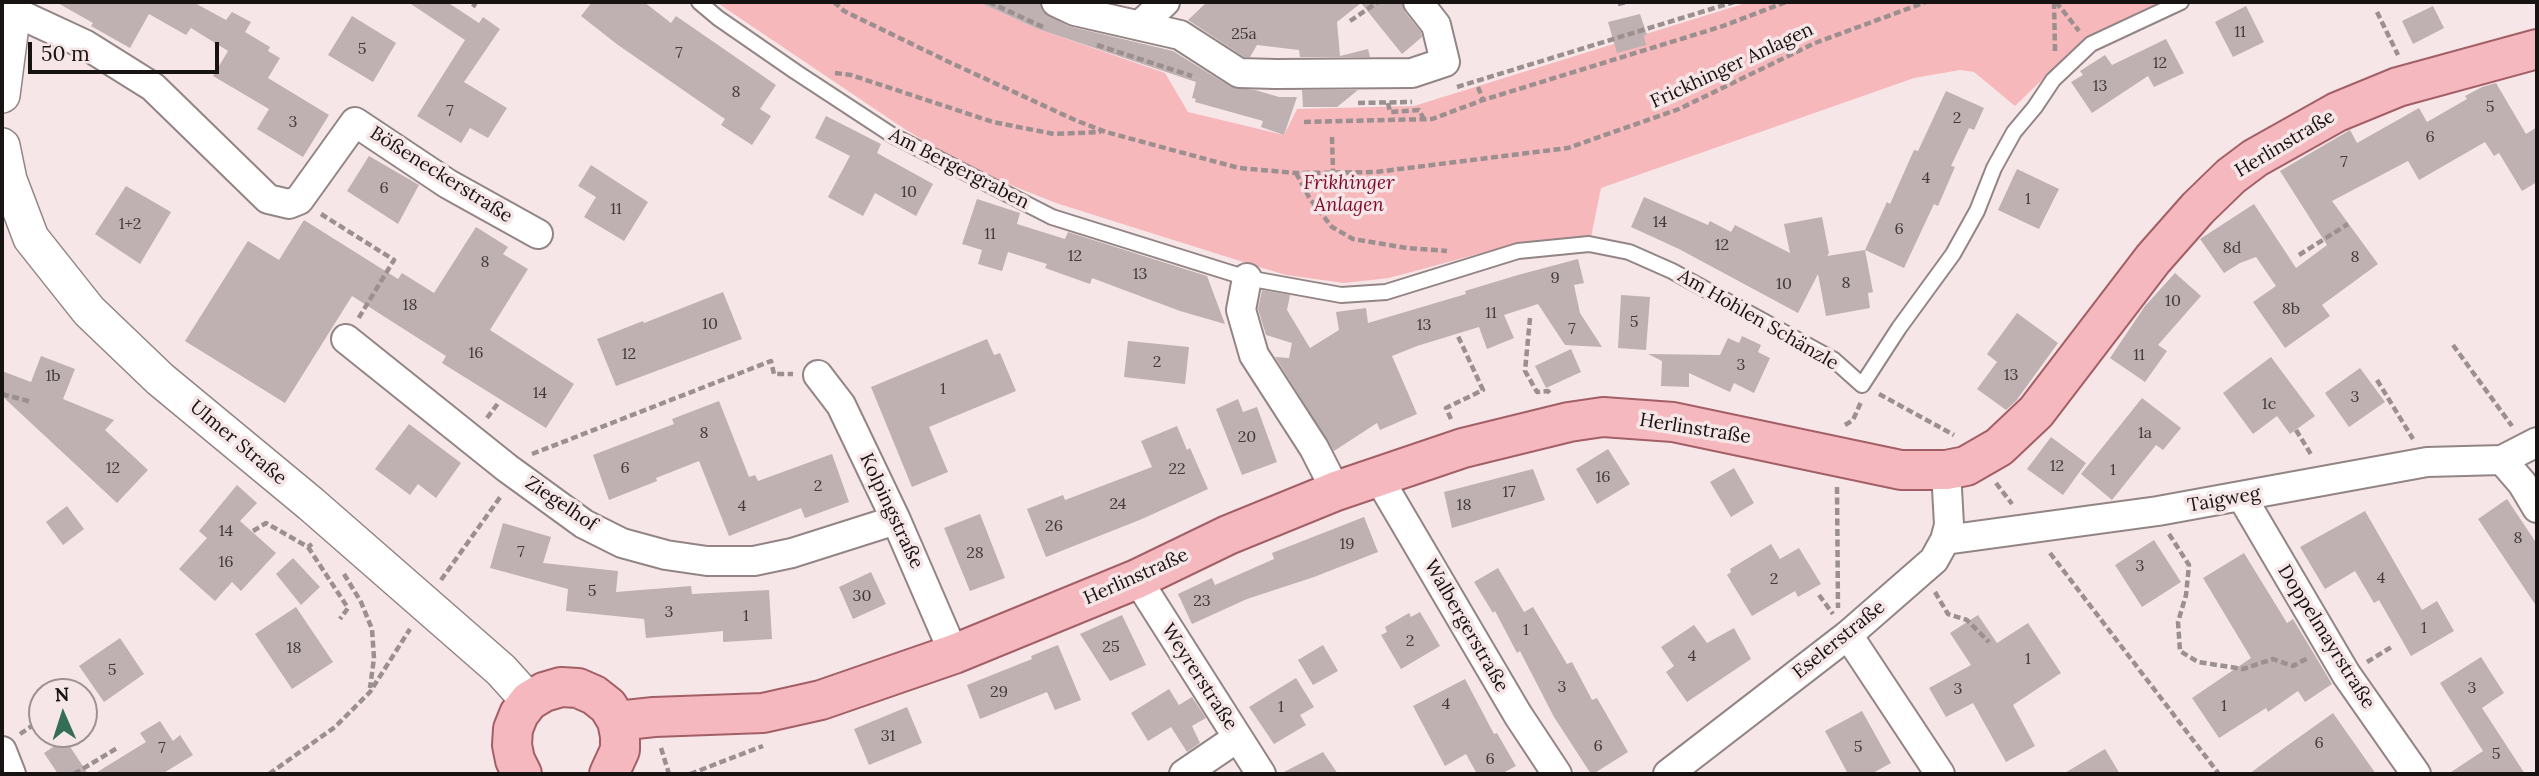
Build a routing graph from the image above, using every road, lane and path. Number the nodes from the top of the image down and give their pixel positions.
1 (699, 2) edge
2 (834, 2) edge
3 (989, 2) edge
4 (1056, 2) edge
5 (1165, 2) edge
6 (1378, 2) edge
7 (1418, 2) edge
8 (1626, 2) edge
9 (1734, 2) edge
10 (1786, 2) edge
11 (1926, 2) edge
12 (2055, 2) edge
13 (2181, 2) edge
14 (1618, 4) dead end
15 (10, 6) edge
16 (2377, 12) dead end
17 (1350, 21) dead end
18 (1140, 25) junction
19 (1052, 31) dead end
20 (1091, 44) dead end
21 (2091, 44) junction
22 (2537, 49) edge
23 (796, 72) junction
24 (1193, 76) dead end
25 (3, 79) edge
26 (2053, 80) junction
27 (2412, 83) junction
28 (1478, 87) dead end
29 (1449, 90) dead end
30 (1424, 98) dead end
31 (1483, 100) junction
32 (1351, 103) dead end
33 (1388, 103) junction
34 (1424, 119) junction
35 (1304, 122) dead end
36 (1106, 132) junction
37 (1332, 137) dead end
38 (2, 146) edge
39 (1333, 172) junction
40 (1296, 173) junction
41 (299, 200) junction
42 (2347, 223) dead end
43 (538, 234) dead end
44 (1456, 248) dead end
45 (2299, 255) dead end
46 (1247, 278) junction
47 (1530, 318) dead end
48 (1457, 334) dead end
49 (346, 340) joint
50 (2453, 345) dead end
51 (818, 375) joint
52 (2377, 380) dead end
53 (1862, 385) junction
54 (2, 394) edge
55 (32, 401) dead end
56 (1569, 422) junction
57 (1836, 444) junction
58 (1463, 447) junction
59 (2522, 449) edge
60 (2427, 462) junction
61 (1963, 465) junction
62 (512, 471) junction
63 (1378, 477) junction
64 (1336, 491) junction
65 (2242, 497) junction
66 (2537, 508) edge
67 (2158, 511) junction
68 (897, 520) junction
69 (2032, 529) junction
70 (253, 531) dead end
71 (321, 536) junction
72 (1945, 540) junction
73 (341, 569) dead end
74 (1922, 570) junction
75 (1137, 579) junction
76 (426, 603) junction
77 (340, 619) dead end
78 (1852, 632) junction
79 (1989, 642) dead end
80 (2329, 646) junction
81 (954, 653) junction
82 (370, 692) junction
83 (529, 701) junction
84 (617, 721) junction
85 (1237, 738) junction
86 (119, 747) dead end
87 (2, 751) edge
88 (1675, 773) edge
89 (11, 774) edge
90 (74, 774) edge
91 (269, 774) edge
92 (522, 774) edge
93 (609, 774) edge
94 (1184, 774) edge
95 (1261, 774) edge
96 (1557, 774) edge
97 (1940, 774) edge
98 (2219, 774) edge
99 (2416, 774) edge

1 - 23 lane, Am Bergergraben
2 - 36 path, Frickhinger Anlagen
3 - 19 path
4 - 18 street
5 - 18 street
6 - 17 path
7 - 18 street
8 - 14 path
9 - 29 path
10 - 31 path, Frickhinger Anlagen
11 - 39 path, Frickhinger Anlagen
12 - 21 path
12 - 26 path
13 - 21 lane
15 - 25 street
15 - 41 street
16 - 27 path
20 - 24 path
21 - 26 lane
22 - 27 main road, Herlinstraße
23 - 36 path, Frickhinger Anlagen
23 - 46 lane, Am Bergergraben
26 - 53 lane
27 - 61 main road, Herlinstraße
28 - 31 path
30 - 33 path
31 - 34 path, Frickhinger Anlagen
32 - 33 path
33 - 34 path
34 - 35 path, Frickhinger Anlagen
36 - 40 path, Frickhinger Anlagen
37 - 39 path
38 - 71 street, Ulmer Straße
39 - 40 path, Frickhinger Anlagen
40 - 44 path
41 - 43 street, Bößeneckerstraße
41 - 49 path
42 - 45 path
46 - 53 lane, Am Hohlen Schänzle
46 - 64 street
47 - 56 path
48 - 58 path
49 - 62 street, Ziegelhof
50 - 59 path
51 - 62 path
51 - 68 street, Kolpingstraße
52 - 60 path
53 - 57 path
53 - 61 path
54 - 55 path
56 - 57 main road, Herlinstraße
56 - 58 main road, Herlinstraße
57 - 61 main road, Herlinstraße
57 - 78 path
58 - 63 main road, Herlinstraße
59 - 60 street, Taigweg
59 - 66 street
60 - 65 street, Taigweg
61 - 69 path
61 - 72 street, Eselerstraße
62 - 68 street, Ziegelhof
62 - 76 path
63 - 64 main road, Herlinstraße
63 - 96 street, Walbergerstraße
64 - 75 main road, Herlinstraße
65 - 67 street, Taigweg
65 - 80 street, Doppelmayrstraße
67 - 69 street, Taigweg
67 - 80 path
68 - 81 street, Kolpingstraße
69 - 72 street, Taigweg
69 - 98 path
70 - 71 path
71 - 76 street, Ulmer Straße
71 - 77 path
72 - 74 street, Eselerstraße
73 - 82 path
74 - 78 street, Eselerstraße
74 - 79 path
75 - 81 main road, Herlinstraße
75 - 85 street, Weyrerstraße
76 - 82 path
76 - 83 street, Ulmer Straße
78 - 88 street, Eselerstraße
78 - 97 street
80 - 99 street, Doppelmayrstraße
81 - 84 main road, Herlinstraße
82 - 91 path
83 - 84 main road
83 - 92 main road
84 - 93 main road
85 - 94 street
85 - 95 street, Weyrerstraße
86 - 90 path
87 - 89 street

